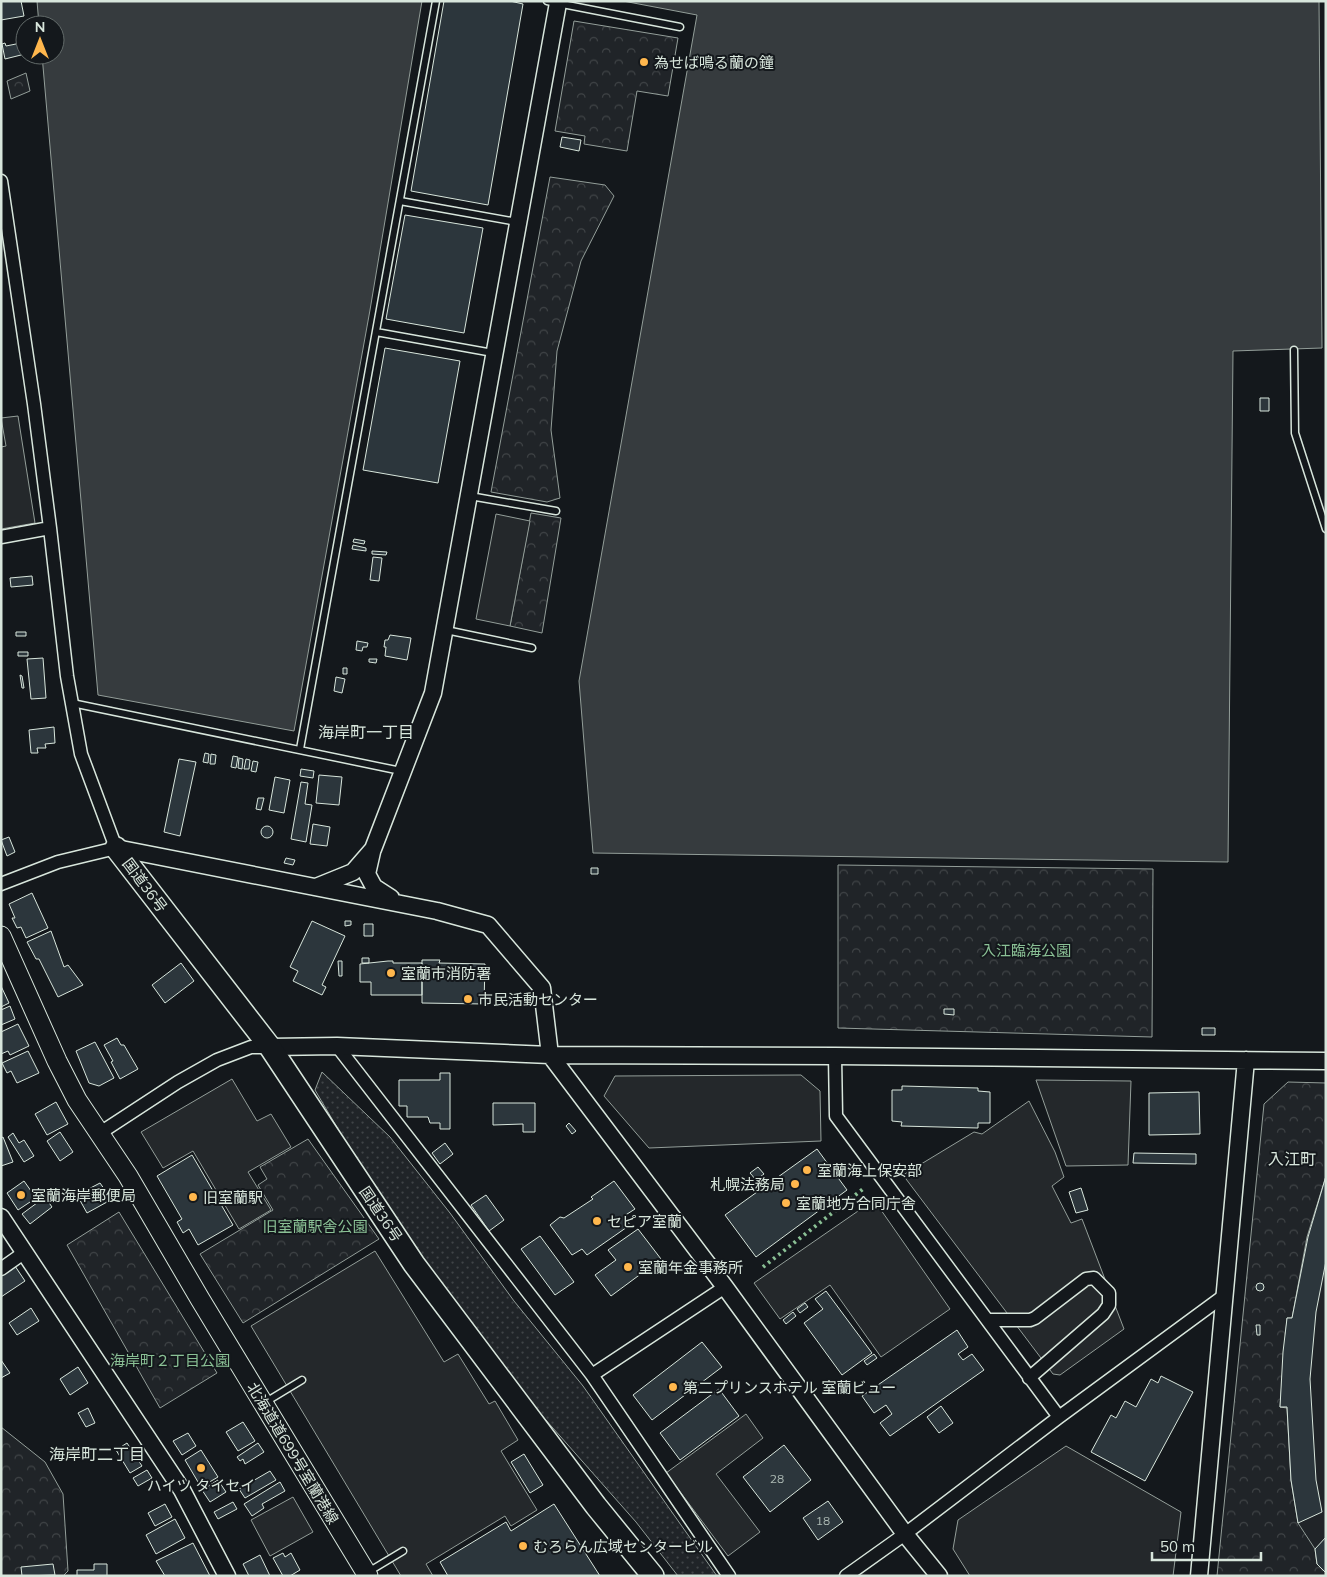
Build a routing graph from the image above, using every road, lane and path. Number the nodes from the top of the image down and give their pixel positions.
1 (436, 1) edge
2 (553, 2) edge
3 (680, 27) dead end
4 (1, 181) edge
5 (400, 201) junction
6 (519, 222) junction
7 (376, 332) junction
8 (1294, 350) dead end
9 (495, 354) junction
10 (469, 496) junction
11 (556, 511) dead end
12 (50, 528) junction
13 (1326, 529) edge
14 (1, 538) edge
15 (445, 630) junction
16 (532, 648) dead end
17 (72, 703) junction
18 (300, 749) junction
19 (403, 771) junction
20 (116, 848) junction
21 (373, 850) junction
22 (1, 884) edge
23 (316, 887) junction
24 (399, 903) junction
25 (1, 936) edge
26 (337, 1046) junction
27 (270, 1047) junction
28 (550, 1055) junction
29 (835, 1056) junction
30 (1246, 1060) junction
31 (1326, 1061) edge
32 (100, 1133) junction
33 (1, 1217) edge
34 (25, 1252) junction
35 (1, 1270) edge
36 (725, 1287) junction
37 (1225, 1295) junction
38 (987, 1320) junction
39 (592, 1375) junction
40 (1029, 1378) junction
41 (302, 1380) dead end
42 (263, 1404) junction
43 (1058, 1417) junction
44 (905, 1534) junction
45 (403, 1551) dead end
46 (368, 1574) edge
47 (227, 1576) edge
48 (653, 1576) edge
49 (729, 1576) edge
50 (846, 1576) edge
51 (938, 1576) edge
52 (1199, 1576) edge

1 - 5 lane
2 - 3 lane
2 - 6 street
4 - 12 street
5 - 6 lane
5 - 7 lane
6 - 9 street
7 - 9 lane
7 - 18 lane
8 - 13 lane
9 - 10 street
10 - 11 lane
10 - 15 street
12 - 14 street
12 - 17 street
15 - 16 lane
15 - 19 street
17 - 18 lane
17 - 20 street
18 - 19 lane
19 - 21 street
20 - 22 street
20 - 23 street
20 - 27 highway, 国道36号
21 - 23 street
21 - 24 street
23 - 24 street
24 - 28 street
25 - 32 main road, 北海道道699号室蘭港線
26 - 27 street
26 - 28 street
26 - 39 street
27 - 32 street
27 - 48 highway, 国道36号
28 - 29 street
28 - 36 street
29 - 30 street
29 - 38 street
30 - 31 street
30 - 37 street
32 - 42 main road, 北海道道699号室蘭港線
33 - 34 street
34 - 35 street
34 - 47 street
36 - 39 street
36 - 44 street
37 - 43 street
37 - 52 street
38 - 40 street
38 - 40 street
39 - 49 street
40 - 43 street
41 - 42 lane
42 - 46 main road, 北海道道699号室蘭港線
43 - 44 street
44 - 50 street
44 - 51 street
45 - 46 lane

